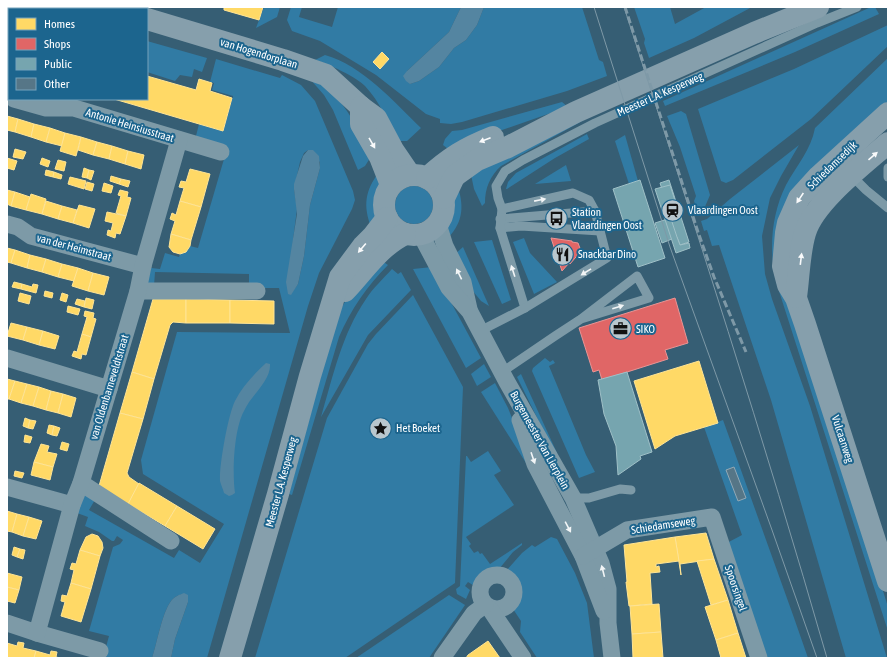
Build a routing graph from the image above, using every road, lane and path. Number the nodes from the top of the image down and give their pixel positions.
1 (790, 7) edge
2 (818, 7) edge
3 (857, 7) edge
4 (148, 19) edge
5 (754, 33) junction
6 (18, 100) edge
7 (576, 112) junction
8 (888, 113) edge
9 (179, 140) junction
10 (888, 143) edge
11 (221, 152) dead end
12 (844, 168) junction
13 (888, 168) edge
14 (888, 177) edge
15 (410, 179) junction
16 (444, 198) junction
17 (888, 208) edge
18 (502, 209) junction
19 (596, 210) junction
20 (387, 218) junction
21 (7, 224) edge
22 (500, 224) junction
23 (421, 231) junction
24 (600, 231) junction
25 (143, 266) junction
26 (138, 291) junction
27 (257, 291) dead end
28 (796, 298) joint
29 (332, 305) junction
30 (525, 308) junction
31 (581, 319) junction
32 (480, 331) junction
33 (7, 358) edge
34 (505, 377) junction
35 (109, 389) junction
36 (81, 483) junction
37 (7, 487) edge
38 (631, 490) dead end
39 (573, 498) junction
40 (554, 499) junction
41 (72, 505) junction
42 (712, 517) joint
43 (171, 540) dead end
44 (589, 552) junction
45 (888, 580) edge
46 (7, 623) edge
47 (37, 633) junction
48 (100, 651) dead end
49 (230, 658) edge
50 (442, 658) edge
51 (523, 658) edge
52 (612, 658) edge
53 (759, 658) edge

1 - 5 main road, Meester L.A. Kesperweg
2 - 5 main road, Meester L.A. Kesperweg
3 - 18 lane, Meester L.A. Kesperweg
4 - 15 main road, van Hogendorplaan
5 - 7 main road, Meester L.A. Kesperweg
6 - 9 street, Antonie Heinsiusstraat
7 -> 15 main road, Meester L.A. Kesperweg
7 - 16 main road, Meester L.A. Kesperweg
8 - 12 main road, Schiedamsedijk
9 - 11 street, Antonie Heinsiusstraat
9 - 25 street, van Oldenbarneveldtstraat
12 -> 10 main road, Schiedamsedijk
12 - 17 lane
12 - 28 main road, Schiedamsedijk
13 - 14 lane
15 - 16 main road
15 - 20 main road
16 - 23 main road
18 -> 19 lane
18 - 22 lane
19 - 22 lane
19 - 24 lane
20 - 23 main road, Burgemeester Van Lierplein
20 -> 29 main road, Meester L.A. Kesperweg
21 - 25 street, van der Heimstraat
22 - 24 lane
30 -> 22 lane
23 - 29 main road, Meester L.A. Kesperweg
23 - 32 street, Burgemeester Van Lierplein
24 -> 30 lane
25 - 26 street, van Oldenbarneveldtstraat
26 - 27 street
26 - 35 street, van Oldenbarneveldtstraat
28 - 45 main road, Vulcaanweg
29 - 49 main road, Meester L.A. Kesperweg
30 - 32 lane
31 -> 31 lane
31 - 34 lane
32 - 34 street, Burgemeester Van Lierplein
33 - 35 street
34 - 39 street, Burgemeester Van Lierplein
34 -> 40 street, Burgemeester Van Lierplein
35 - 36 street, van Oldenbarneveldtstraat
36 - 41 street, van Oldenbarneveldtstraat
36 - 43 street
37 - 41 street
38 - 39 lane, Burgemeester Van Lierplein
39 - 40 street, Burgemeester Van Lierplein
39 - 44 street, Burgemeester Van Lierplein
40 -> 44 street, Burgemeester Van Lierplein
41 - 47 street, van Oldenbarneveldtstraat
42 - 44 street, Schiedamseweg
42 - 53 street, Spoorsingel
44 - 52 street
46 - 47 street
47 - 48 street
50 - 51 street

